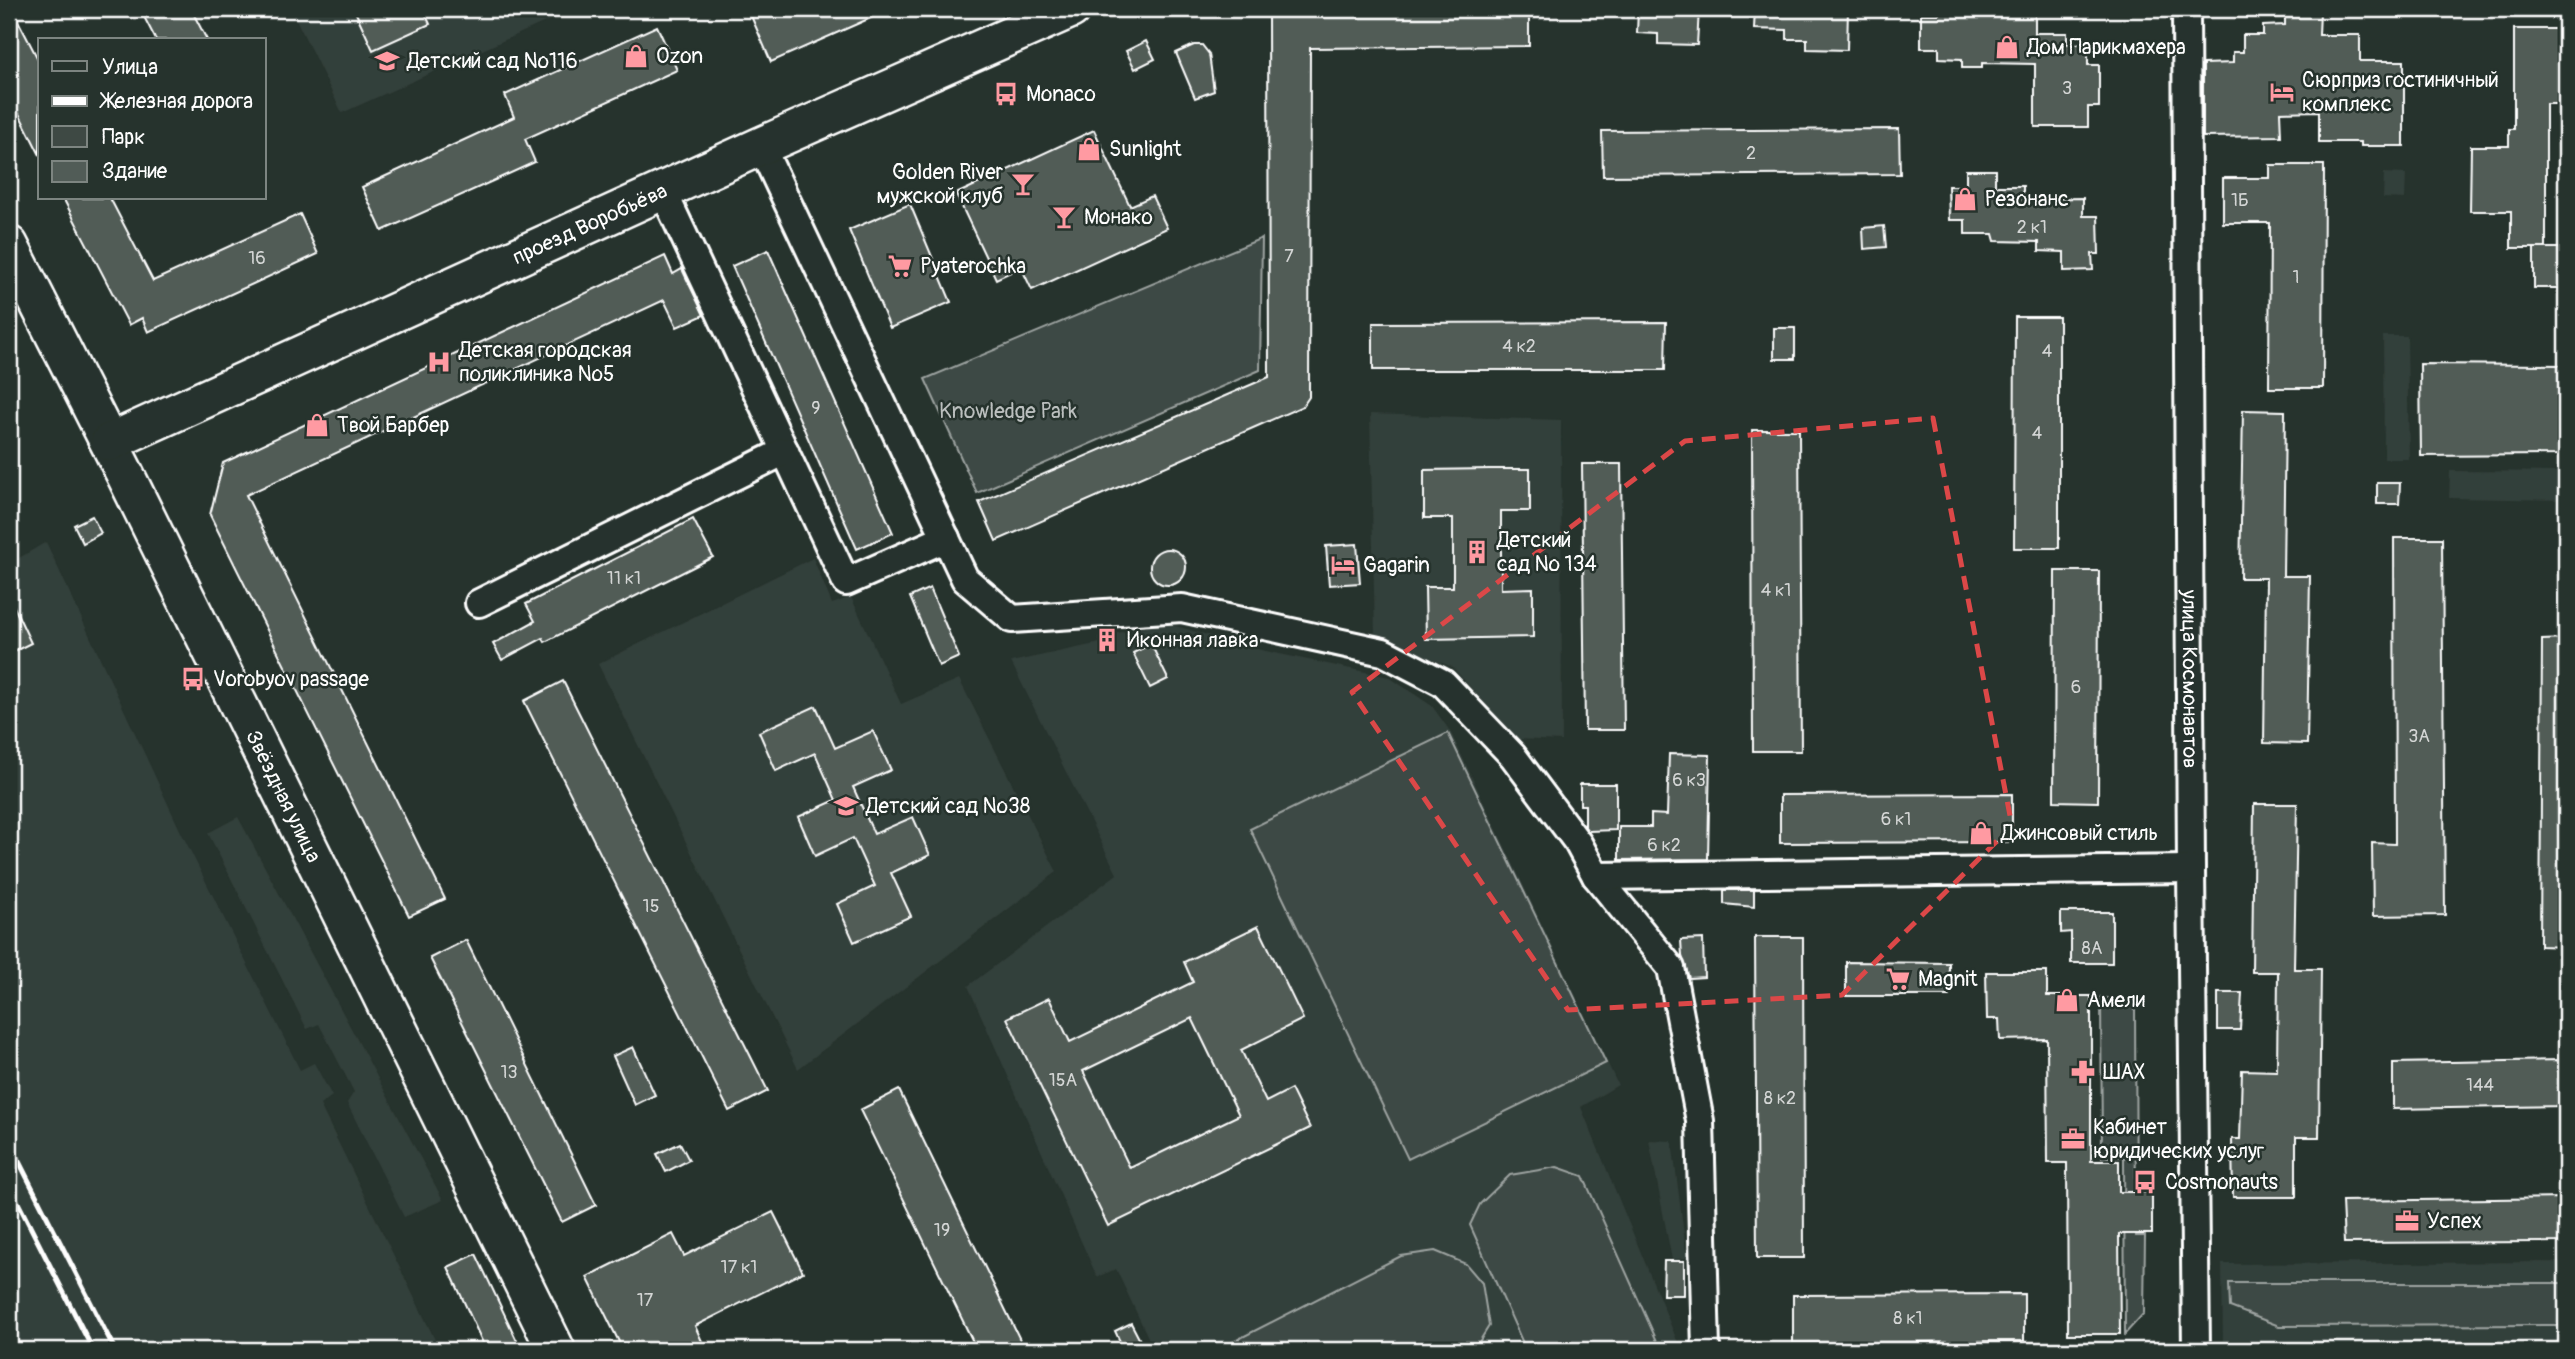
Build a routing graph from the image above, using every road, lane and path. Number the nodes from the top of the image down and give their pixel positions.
1 (1071, 9) edge
2 (2186, 9) edge
3 (761, 146) junction
4 (663, 191) junction
5 (9, 245) edge
6 (110, 442) junction
7 (785, 451) junction
8 (946, 538) junction
9 (480, 603) dead end
10 (2191, 869) junction
11 (1596, 876) junction
12 (556, 1350) edge
13 (1706, 1350) edge
14 (2196, 1350) edge

1 - 3 main road, проезд Воробьёва
2 - 10 street, улица Космонавтов
3 - 4 main road, проезд Воробьёва
3 - 8 street
4 - 6 main road, проезд Воробьёва
4 - 7 street
5 - 6 main road, Звёздная улица
6 - 12 main road, Звёздная улица
7 - 8 street
7 - 9 street
8 - 11 street
10 - 11 street
10 - 14 street, улица Космонавтов
11 - 13 street

